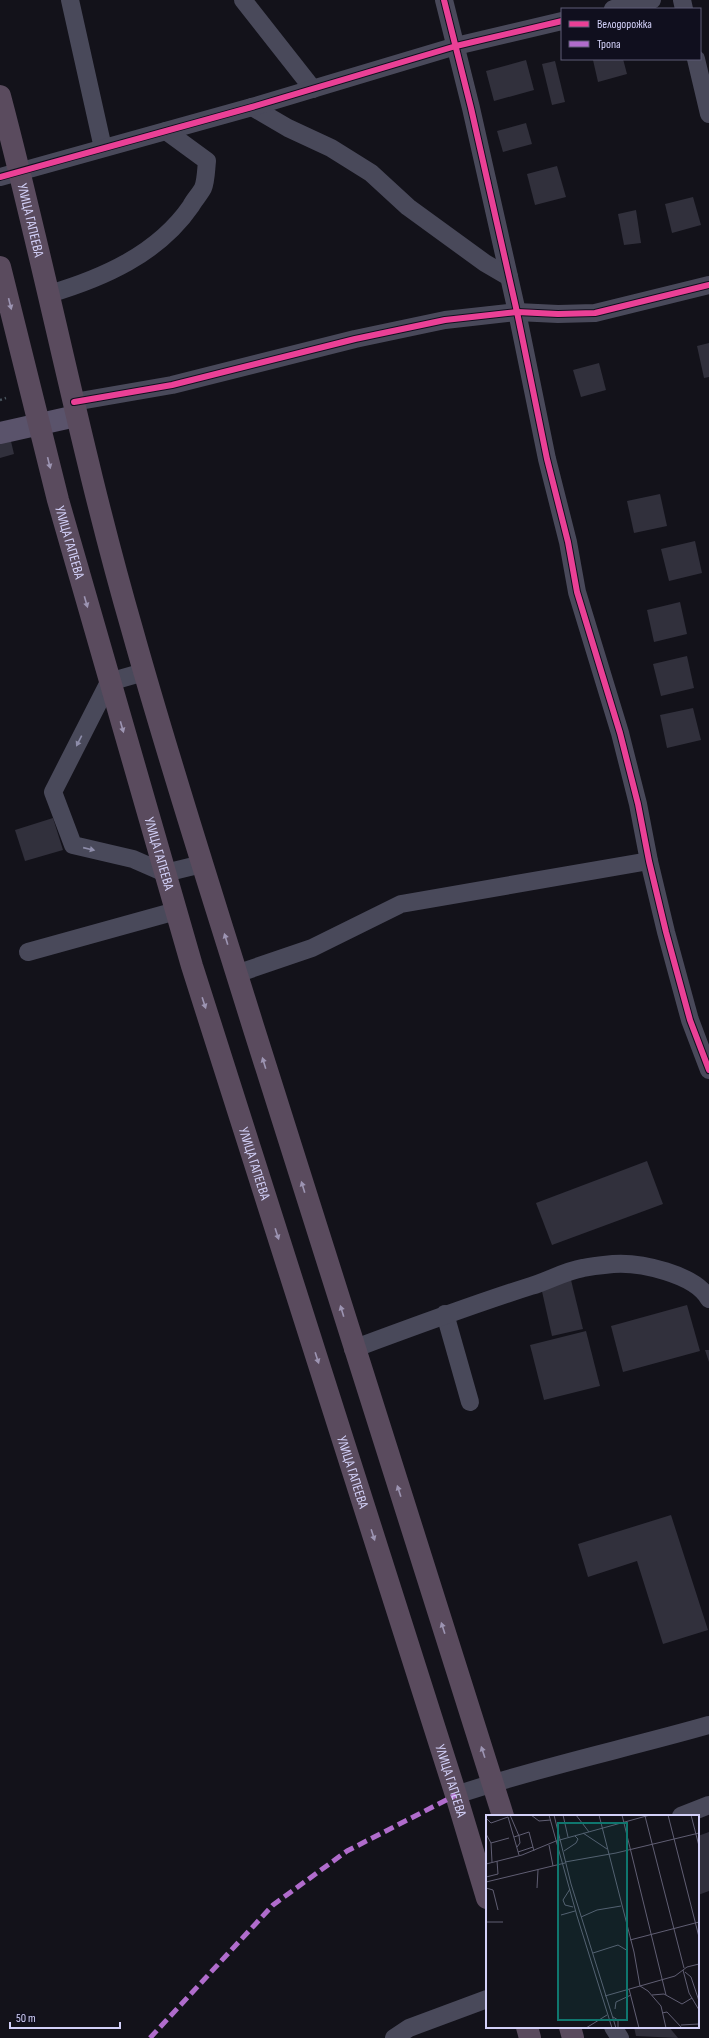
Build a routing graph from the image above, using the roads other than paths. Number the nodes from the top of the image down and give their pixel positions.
1 (70, 0) edge
2 (243, 0) edge
3 (444, 0) edge
4 (652, 0) edge
5 (618, 8) edge
6 (561, 21) edge
7 (456, 46) junction
8 (696, 60) edge
9 (313, 90) junction
10 (0, 96) edge
11 (252, 107) junction
12 (709, 114) edge
13 (166, 131) junction
14 (103, 148) junction
15 (10, 174) edge
16 (0, 266) edge
17 (509, 277) junction
18 (709, 285) edge
19 (49, 294) junction
20 (517, 312) junction
21 (75, 409) junction
22 (40, 425) junction
23 (0, 433) edge
24 (144, 672) junction
25 (109, 682) junction
26 (649, 861) junction
27 (202, 864) junction
28 (165, 873) junction
29 (176, 911) junction
30 (28, 952) dead end
31 (236, 974) junction
32 (709, 1070) edge
33 (709, 1299) edge
34 (445, 1314) junction
35 (353, 1348) junction
36 (470, 1402) dead end
37 (709, 1724) edge
38 (492, 1783) junction
39 (456, 1795) junction
40 (709, 1805) edge
41 (503, 1815) edge
42 (684, 1815) edge
43 (486, 1895) edge
44 (486, 1999) edge
45 (527, 2028) edge
46 (570, 2028) edge
47 (614, 2028) edge
48 (394, 2038) edge
49 (530, 2038) edge
50 (573, 2038) edge
51 (620, 2038) edge

1 - 14 street
2 - 9 street
3 - 7 street
4 - 5 street
6 - 7 street
7 - 9 street
7 - 17 street
8 - 12 street
9 - 11 street
10 - 15 highway, УЛИЦА ГАПЕЕВА
11 - 13 street
11 - 17 street
13 - 14 street
13 - 19 street
14 - 15 street
15 - 19 highway, УЛИЦА ГАПЕЕВА
16 -> 22 highway, УЛИЦА ГАПЕЕВА
17 - 20 street
18 - 20 street
19 - 21 highway, УЛИЦА ГАПЕЕВА
20 - 21 street
20 - 26 street
21 - 22 main road
21 - 24 highway, УЛИЦА ГАПЕЕВА
22 - 23 main road
22 -> 25 highway, УЛИЦА ГАПЕЕВА
24 - 25 street
24 - 27 highway, УЛИЦА ГАПЕЕВА
25 -> 28 highway, УЛИЦА ГАПЕЕВА
25 -> 28 street
26 - 31 street
26 - 32 street
27 - 28 street
31 -> 27 highway, УЛИЦА ГАПЕЕВА
28 - 29 highway, УЛИЦА ГАПЕЕВА
29 - 30 street
29 -> 39 highway, УЛИЦА ГАПЕЕВА
35 -> 31 highway, УЛИЦА ГАПЕЕВА
33 - 34 street
34 - 35 street
34 - 36 street
38 -> 35 highway, УЛИЦА ГАПЕЕВА
37 - 38 street
38 - 39 street
38 - 41 highway, УЛИЦА ГАПЕЕВА
39 - 43 highway, УЛИЦА ГАПЕЕВА
40 - 42 street
44 - 48 street
45 - 49 highway
46 - 50 highway
47 - 51 street

